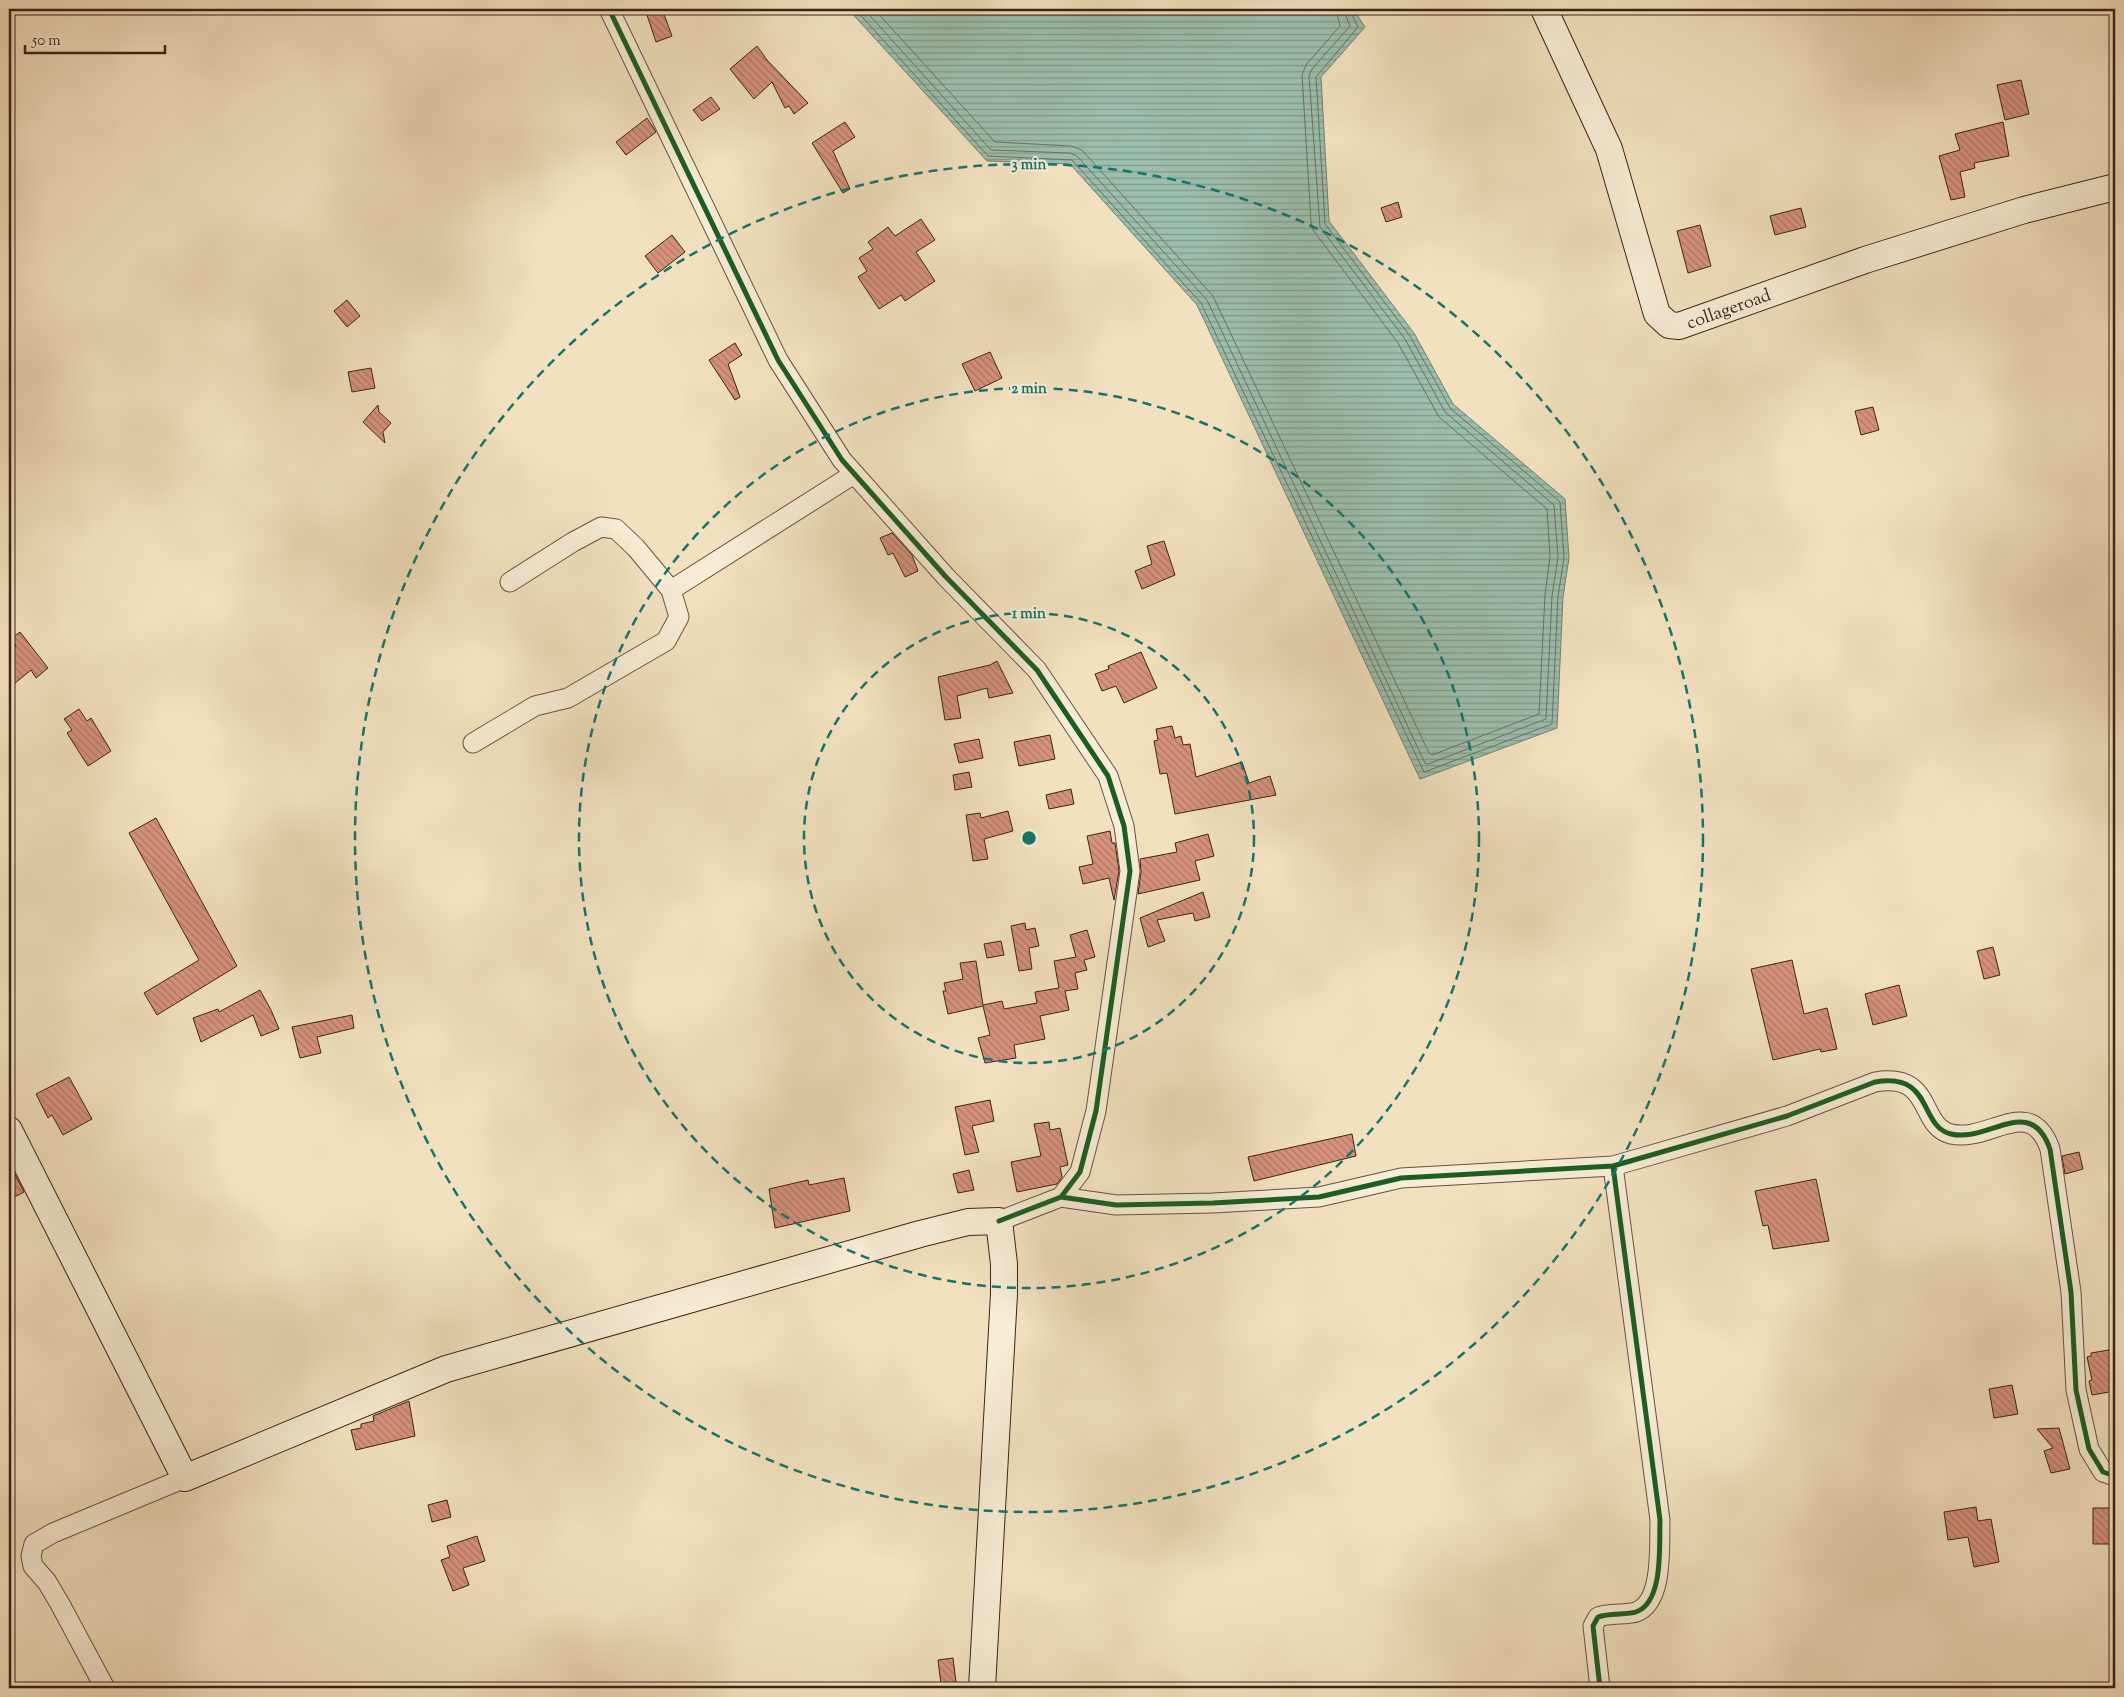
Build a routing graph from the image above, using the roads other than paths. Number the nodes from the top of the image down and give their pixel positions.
1 (609, 9) edge
2 (1544, 9) edge
3 (2115, 187) edge
4 (854, 474) junction
5 (510, 582) dead end
6 (671, 590) junction
7 (473, 743) dead end
8 (9, 1130) edge
9 (1613, 1166) junction
10 (1061, 1196) junction
11 (999, 1221) junction
12 (2115, 1476) edge
13 (185, 1478) junction
14 (104, 1688) edge
15 (982, 1688) edge
16 (1600, 1688) edge

1 - 4 street
2 - 3 main road, collageroad
4 - 6 street
4 - 10 street
5 - 6 street
6 - 7 street
8 - 13 main road
9 - 10 street
9 - 12 street
9 - 16 street
10 - 11 street
11 - 13 main road
11 - 15 main road
13 - 14 street

